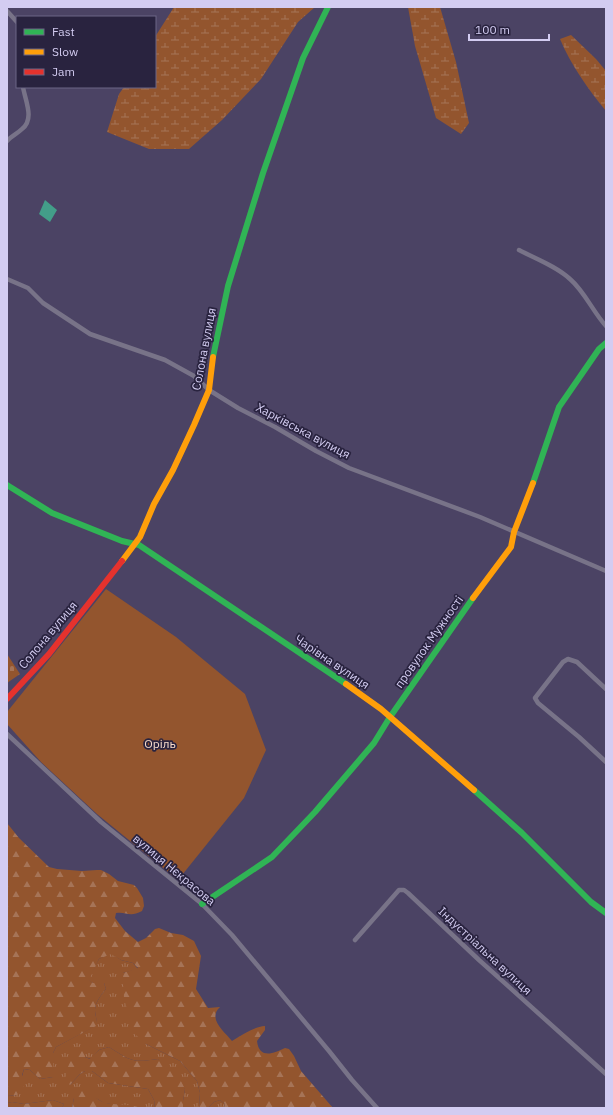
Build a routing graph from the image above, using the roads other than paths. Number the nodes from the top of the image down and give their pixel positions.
1 (328, 7) edge
2 (7, 11) edge
3 (16, 21) edge
4 (23, 88) edge
5 (7, 141) edge
6 (519, 250) dead end
7 (7, 279) edge
8 (606, 326) edge
9 (606, 343) edge
10 (209, 390) junction
11 (7, 485) edge
12 (514, 532) junction
13 (135, 544) junction
14 (606, 571) edge
15 (606, 689) edge
16 (7, 699) edge
17 (390, 717) junction
18 (7, 734) edge
19 (606, 762) edge
20 (202, 904) junction
21 (606, 913) edge
22 (355, 940) dead end
23 (606, 1074) edge
24 (377, 1108) edge

1 - 10 street, Солона вулиця
2 - 3 street
4 - 5 street
6 - 8 street
7 - 10 street, Харківська вулиця
9 - 12 street, провулок Мужності
10 - 12 street, Харківська вулиця
10 - 13 street, Солона вулиця
11 - 13 street, Чарівна вулиця
12 - 14 street, Харківська вулиця
12 - 17 street, провулок Мужності
13 - 16 street, Солона вулиця
13 - 17 street, Чарівна вулиця
15 - 19 street
17 - 20 street, провулок Мужності
17 - 21 street, Чарівна вулиця
18 - 20 street, вулиця Нєкрасова
20 - 24 street, вулиця Нєкрасова
22 - 23 street, Індустріальна вулиця

